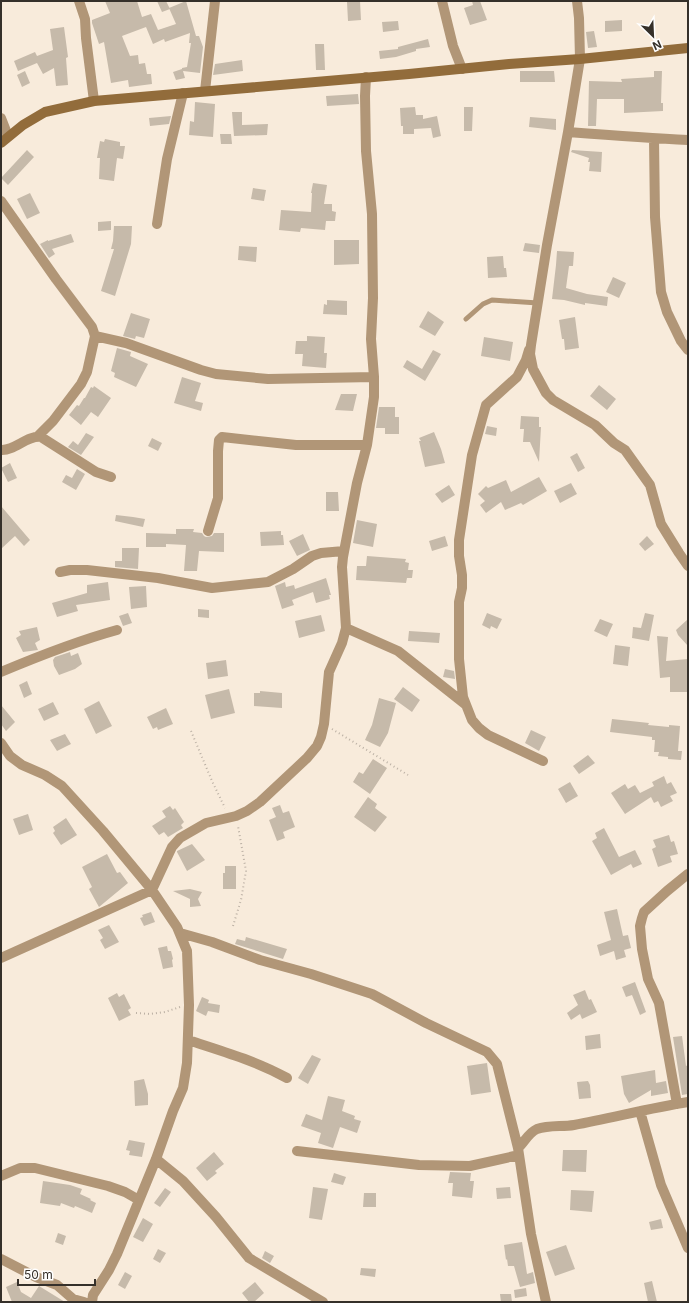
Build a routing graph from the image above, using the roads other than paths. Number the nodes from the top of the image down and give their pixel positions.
1 (79, 1) edge
2 (216, 1) edge
3 (442, 1) edge
4 (577, 1) edge
5 (688, 48) edge
6 (580, 59) junction
7 (462, 69) junction
8 (366, 77) junction
9 (205, 91) junction
10 (183, 92) junction
11 (94, 101) junction
12 (1, 118) edge
13 (568, 132) junction
14 (654, 139) junction
15 (4, 140) edge
16 (688, 140) edge
17 (1, 201) edge
18 (157, 224) dead end
19 (538, 303) junction
20 (466, 319) dead end
21 (95, 336) junction
22 (531, 345) junction
23 (688, 350) edge
24 (374, 377) junction
25 (38, 436) junction
26 (367, 445) junction
27 (1, 450) edge
28 (111, 477) dead end
29 (208, 531) dead end
30 (344, 551) junction
31 (688, 566) edge
32 (60, 572) dead end
33 (346, 628) junction
34 (117, 630) dead end
35 (1, 672) edge
36 (465, 704) junction
37 (1, 744) edge
38 (543, 761) dead end
39 (688, 874) edge
40 (152, 890) junction
41 (180, 933) junction
42 (1, 958) edge
43 (188, 1040) junction
44 (287, 1078) dead end
45 (688, 1102) edge
46 (677, 1104) junction
47 (640, 1111) junction
48 (297, 1151) dead end
49 (519, 1152) junction
50 (156, 1159) junction
51 (1, 1176) edge
52 (139, 1200) junction
53 (688, 1248) edge
54 (1, 1259) edge
55 (84, 1302) edge
56 (92, 1302) edge
57 (323, 1302) edge
58 (546, 1302) edge

1 - 11 street
2 - 9 street
3 - 7 street
4 - 6 street
5 - 6 street
6 - 7 street
6 - 13 street
7 - 8 street
8 - 9 street
8 - 24 street
9 - 10 street
10 - 11 street
10 - 18 street
11 - 15 street
12 - 15 street
13 - 14 street
13 - 19 street
14 - 16 street
14 - 23 street
17 - 21 street
19 - 20 lane
19 - 22 street
21 - 24 street
21 - 25 street
22 - 31 street
22 - 36 street
24 - 26 street
25 - 27 street
25 - 28 street
26 - 29 street
26 - 30 street
30 - 32 street
30 - 33 street
33 - 36 street
33 - 40 street
34 - 35 street
36 - 38 street
37 - 40 street
39 - 46 street
40 - 41 street
40 - 42 street
41 - 43 street
41 - 49 street
43 - 44 street
43 - 50 street
45 - 46 street
46 - 47 street
47 - 49 street
47 - 53 street
48 - 49 street
49 - 58 street
50 - 52 street
50 - 57 street
51 - 52 street
52 - 56 street
54 - 55 street

